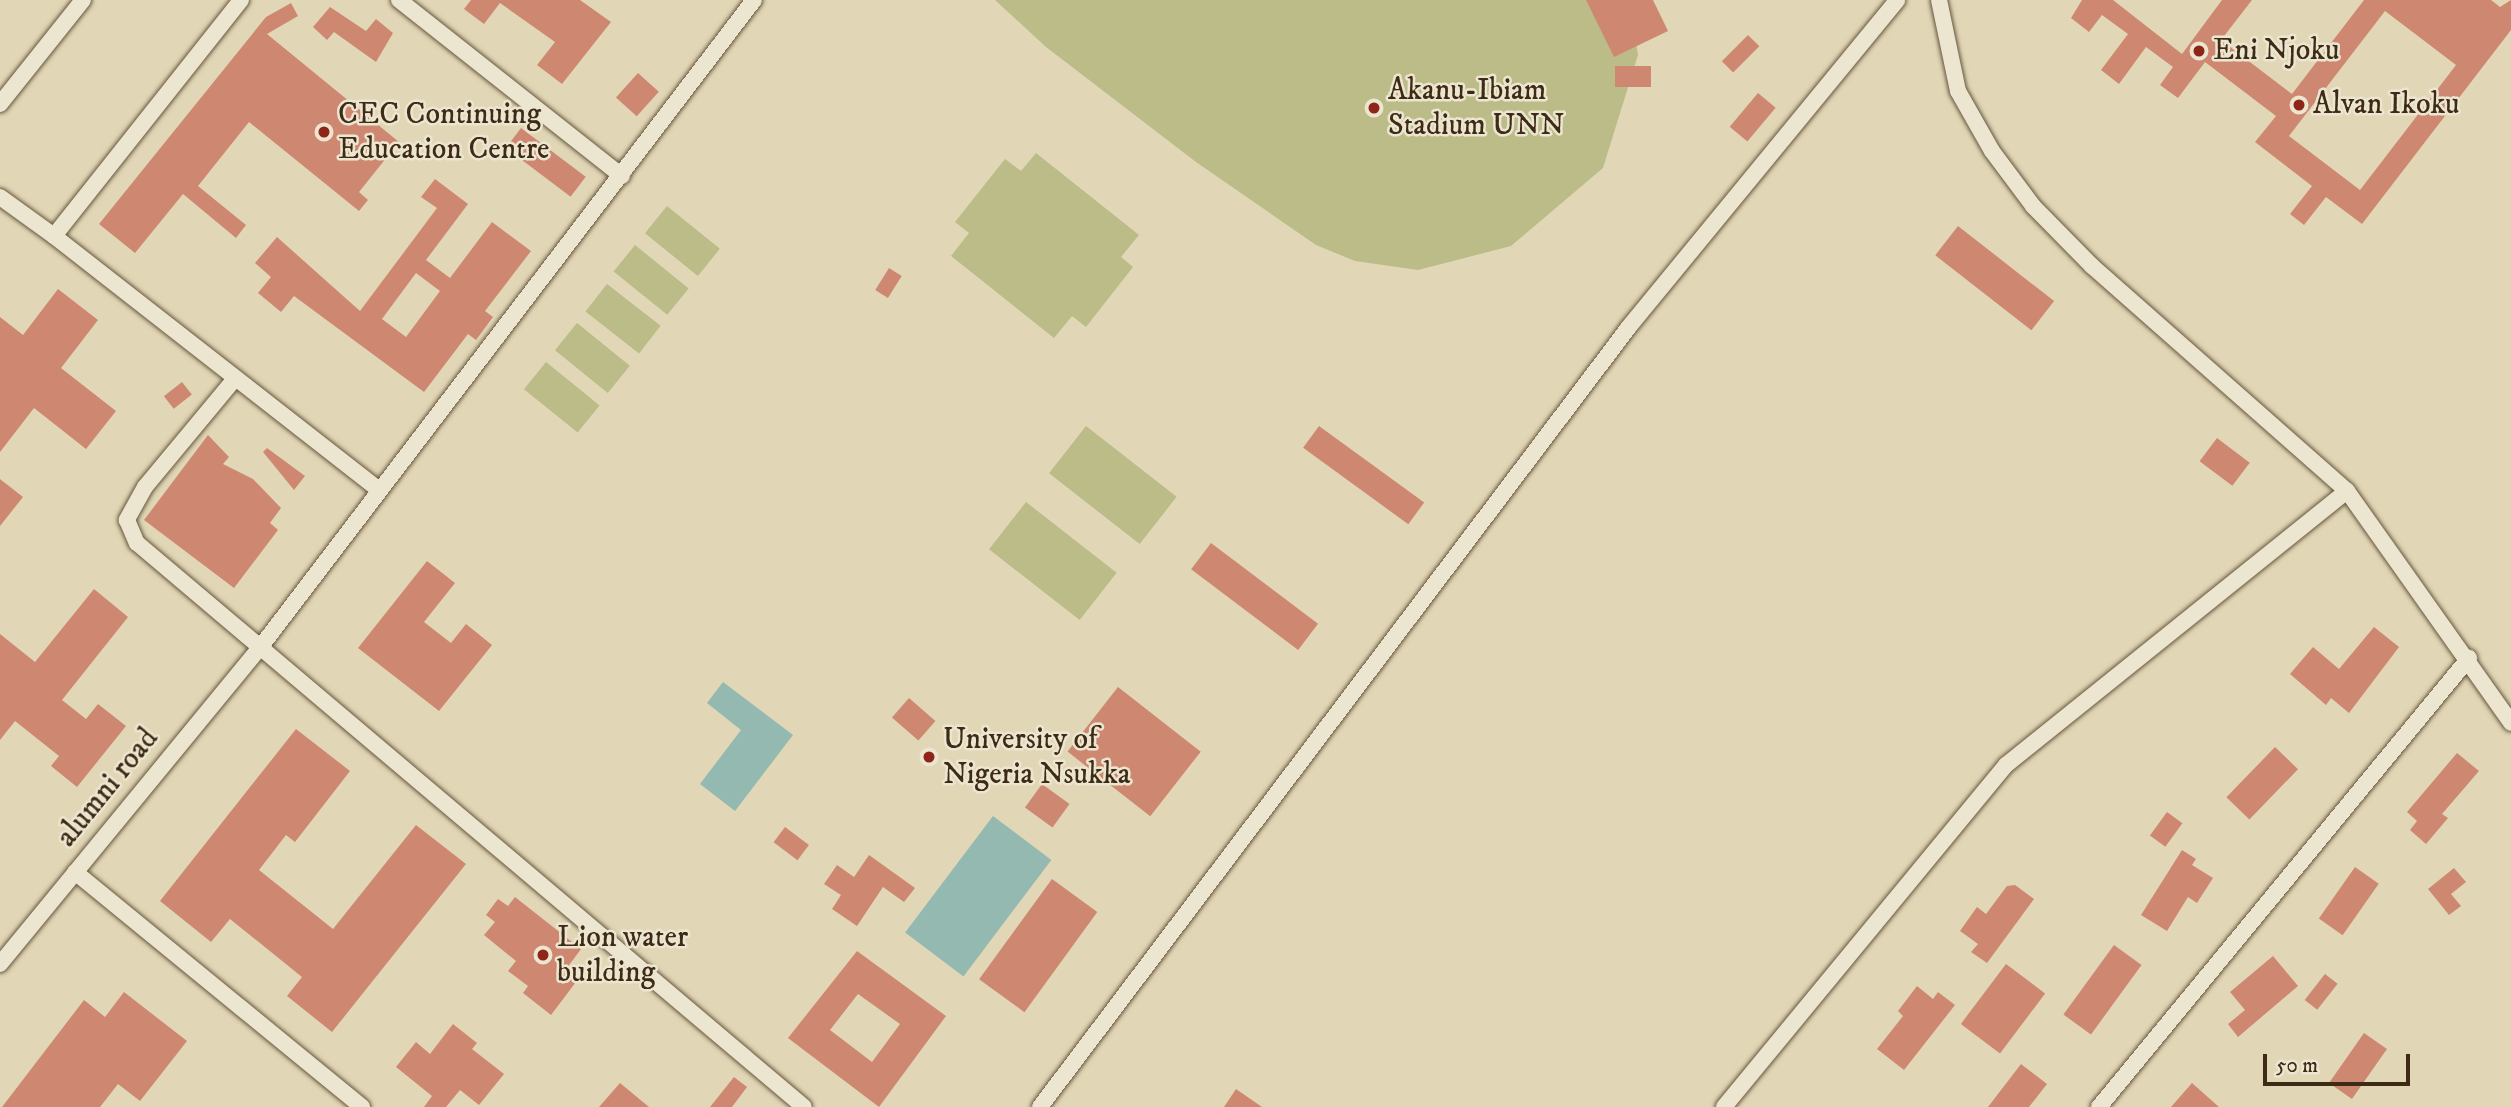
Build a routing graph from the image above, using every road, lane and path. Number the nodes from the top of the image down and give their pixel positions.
1 (83, 0) edge
2 (241, 0) edge
3 (399, 0) edge
4 (754, 0) edge
5 (1897, 0) edge
6 (1939, 0) edge
7 (0, 104) edge
8 (622, 176) junction
9 (0, 197) edge
10 (54, 236) junction
11 (233, 381) junction
12 (379, 490) junction
13 (2347, 491) junction
14 (259, 649) junction
15 (2469, 659) junction
16 (2511, 723) edge
17 (75, 872) junction
18 (0, 964) edge
19 (362, 1107) edge
20 (804, 1107) edge
21 (1040, 1107) edge
22 (1724, 1107) edge
23 (2099, 1107) edge

1 - 7 street
2 - 10 street
3 - 8 street
4 - 8 street, alumni road
5 - 21 street
6 - 13 street
8 - 12 street, alumni road
9 - 10 street
10 - 11 street
11 - 12 street
11 - 14 street
12 - 14 street, alumni road
13 - 15 street
13 - 22 street
14 - 17 street, alumni road
14 - 20 street
15 - 16 street
15 - 23 street
17 - 18 street, alumni road
17 - 19 street

